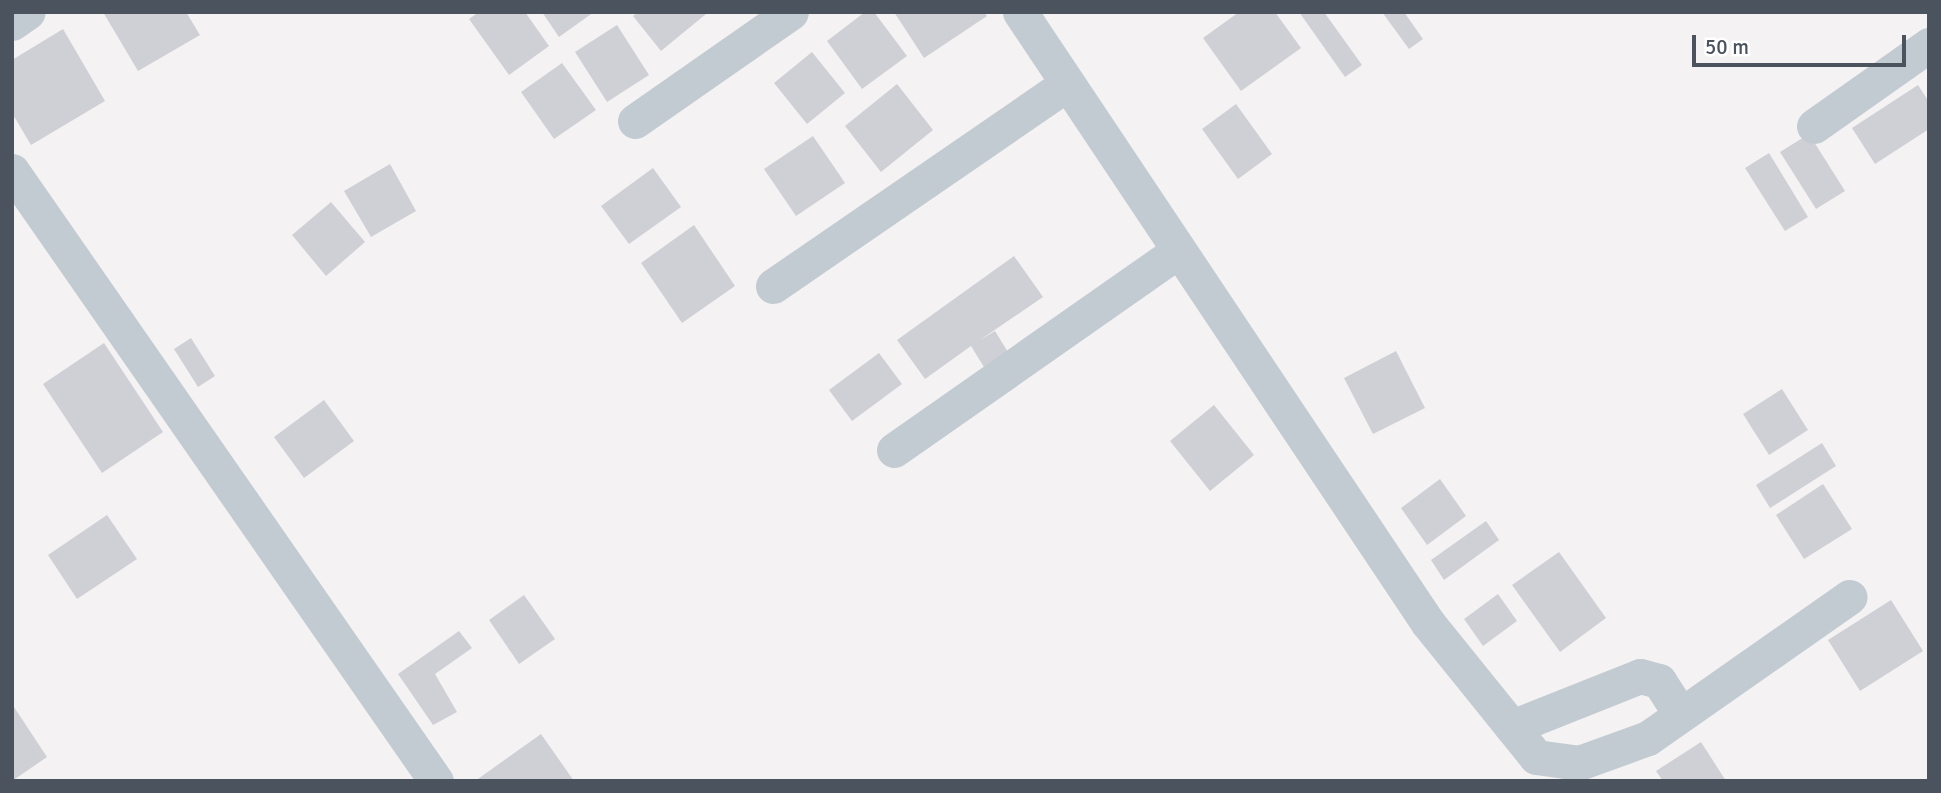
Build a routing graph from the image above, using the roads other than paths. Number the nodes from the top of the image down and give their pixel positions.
1 (28, 12) edge
2 (791, 12) edge
3 (1020, 12) edge
4 (12, 23) edge
5 (1929, 45) edge
6 (1067, 84) junction
7 (635, 121) dead end
8 (1814, 126) dead end
9 (12, 171) edge
10 (1178, 251) junction
11 (773, 286) dead end
12 (894, 450) dead end
13 (1849, 597) dead end
14 (1681, 715) junction
15 (1512, 727) junction
16 (436, 781) edge

1 - 4 street
2 - 7 street
3 - 6 street
5 - 8 street
6 - 10 street
6 - 11 street
9 - 16 street
10 - 12 street
10 - 15 street
13 - 14 street
14 - 15 street
14 - 15 street

